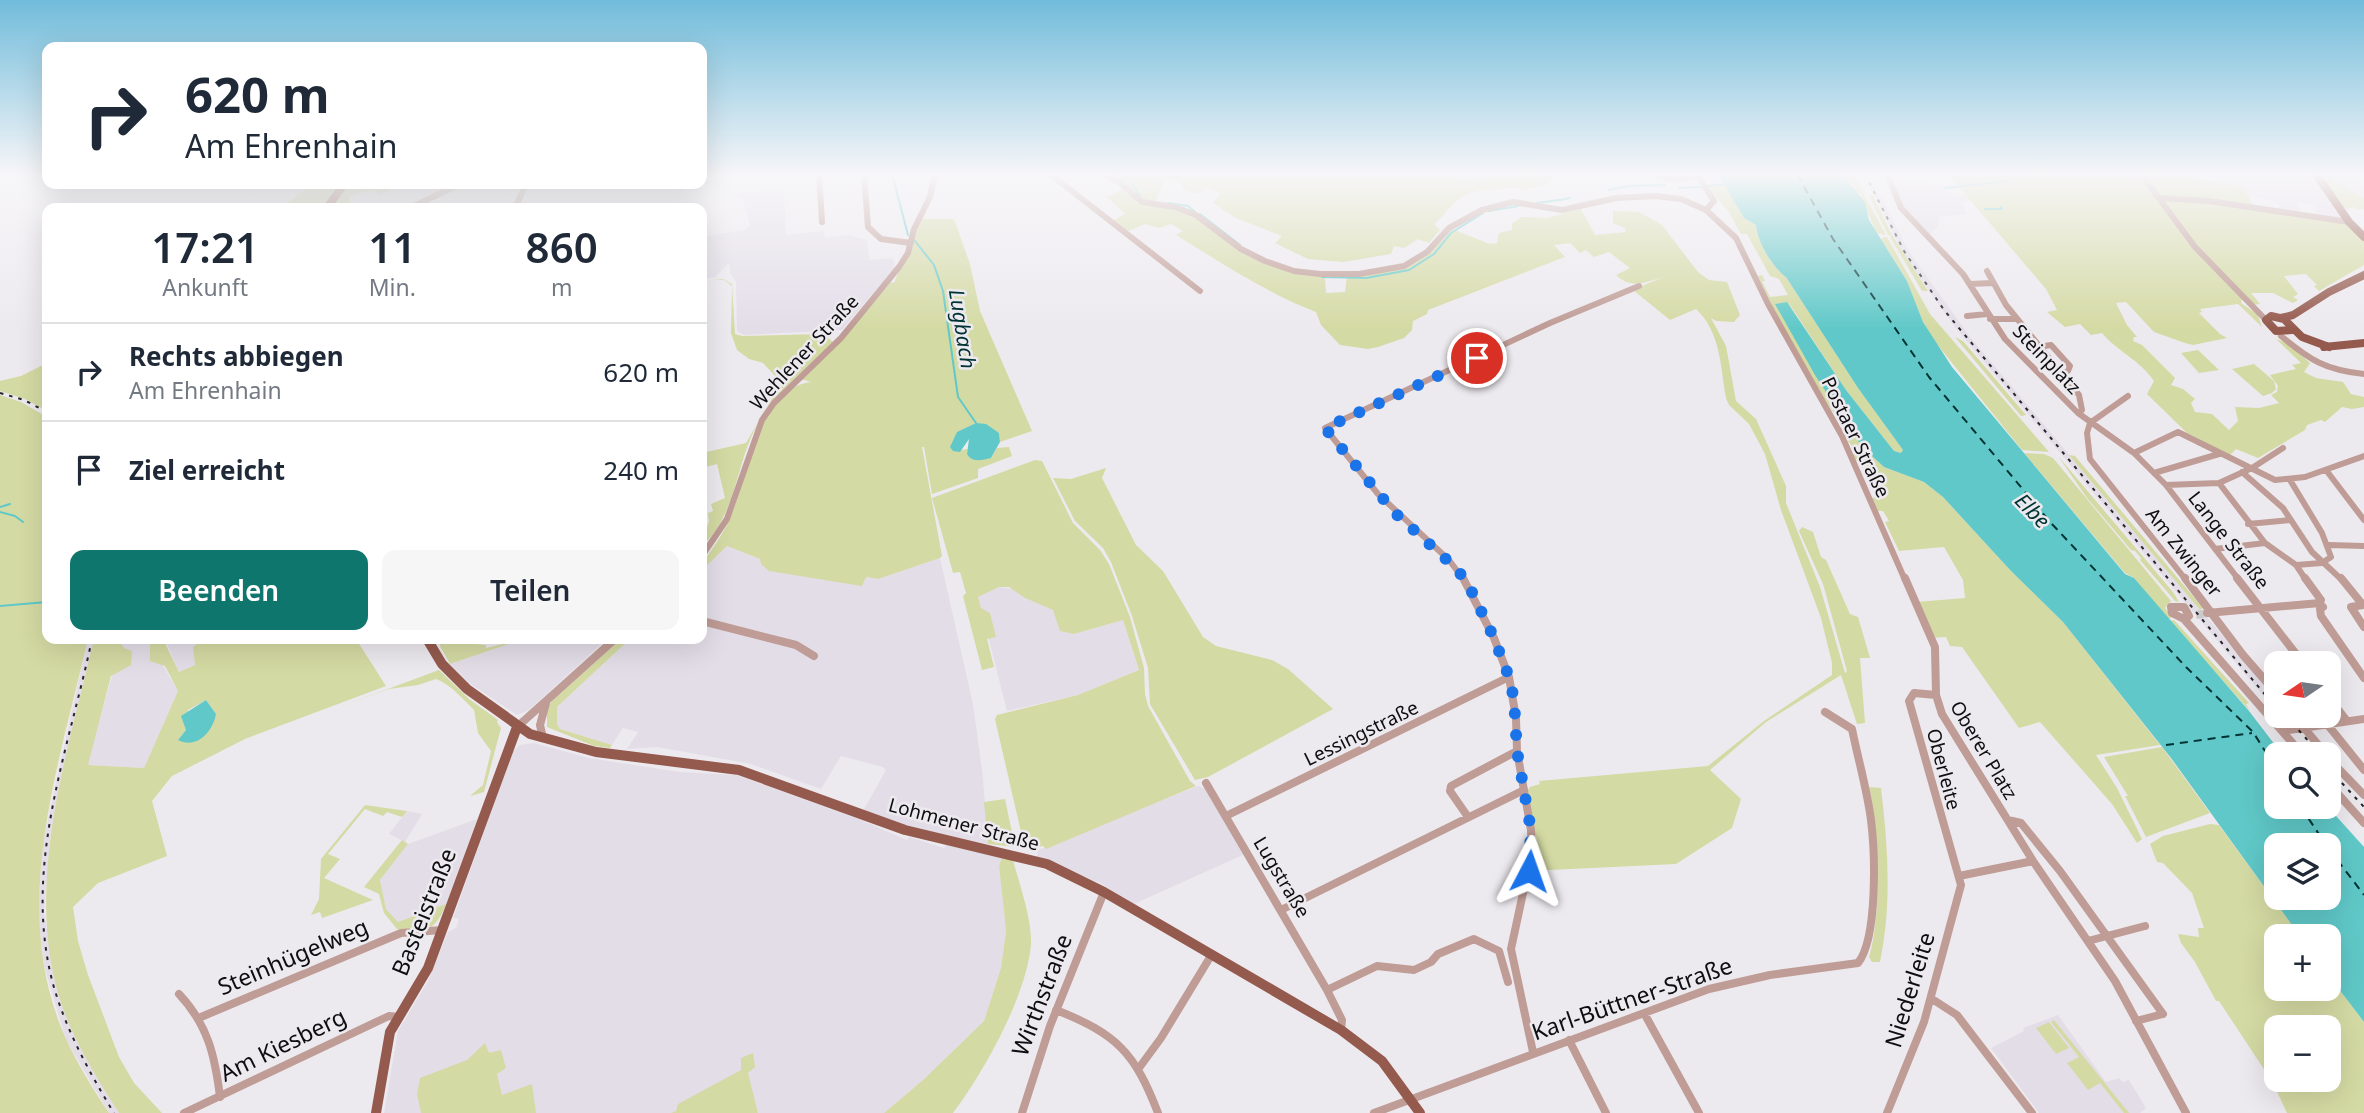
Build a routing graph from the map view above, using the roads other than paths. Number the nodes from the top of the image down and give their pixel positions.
1 (868, 226) edge
2 (916, 226) edge
3 (1117, 226) edge
4 (1212, 226) edge
5 (1453, 226) edge
6 (1723, 226) edge
7 (1917, 226) edge
8 (2179, 226) edge
9 (911, 243) junction
10 (2364, 270) edge
11 (1987, 271) dead end
12 (2364, 275) edge
13 (1970, 284) junction
14 (1992, 284) junction
15 (2343, 285) junction
16 (1639, 286) dead end
17 (1200, 291) dead end
18 (1967, 316) dead end
19 (1989, 316) junction
20 (2268, 318) junction
21 (2016, 319) junction
22 (2289, 324) junction
23 (2315, 343) junction
24 (2364, 343) edge
25 (2329, 347) junction
26 (2364, 374) edge
27 (2127, 396) dead end
28 (2078, 413) junction
29 (2090, 423) junction
30 (2122, 444) joint
31 (2283, 448) dead end
32 (2134, 453) junction
33 (2219, 454) junction
34 (2364, 456) edge
35 (2256, 470) junction
36 (2326, 470) junction
37 (2242, 472) junction
38 (2154, 473) junction
39 (2290, 480) junction
40 (2219, 483) junction
41 (2166, 485) junction
42 (2291, 520) junction
43 (2364, 520) edge
44 (2248, 524) junction
45 (2264, 543) junction
46 (2329, 546) junction
47 (2364, 546) edge
48 (707, 549) edge
49 (2215, 549) junction
50 (2322, 563) junction
51 (2296, 565) junction
52 (2321, 605) junction
53 (2364, 606) edge
54 (2261, 607) junction
55 (2209, 613) junction
56 (2190, 617) dead end
57 (707, 622) edge
58 (2364, 627) edge
59 (430, 644) edge
60 (608, 644) edge
61 (2294, 651) edge
62 (814, 656) dead end
63 (1509, 677) junction
64 (2364, 678) edge
65 (2264, 679) edge
66 (1936, 695) junction
67 (548, 699) junction
68 (1825, 712) dead end
69 (2342, 715) edge
70 (2364, 719) edge
71 (2347, 721) junction
72 (2342, 722) edge
73 (517, 727) junction
74 (2298, 728) edge
75 (2304, 728) edge
76 (2330, 728) edge
77 (2282, 731) junction
78 (543, 738) junction
79 (2292, 742) edge
80 (2316, 742) edge
81 (1517, 751) junction
82 (2364, 770) edge
83 (2341, 771) edge
84 (1206, 782) dead end
85 (1524, 790) junction
86 (2364, 794) edge
87 (2341, 797) edge
88 (1226, 816) junction
89 (1468, 817) junction
90 (2008, 820) junction
91 (2364, 823) edge
92 (2033, 861) junction
93 (2059, 869) junction
94 (2040, 872) junction
95 (1959, 876) junction
96 (1104, 892) junction
97 (1281, 909) junction
98 (2145, 926) dead end
99 (442, 930) junction
100 (2108, 935) junction
101 (2088, 940) junction
102 (1212, 954) junction
103 (1508, 982) dead end
104 (1327, 990) junction
105 (179, 994) dead end
106 (1932, 999) junction
107 (1056, 1010) junction
108 (1644, 1013) junction
109 (201, 1017) junction
110 (399, 1017) junction
111 (2136, 1021) junction
112 (1341, 1030) junction
113 (1569, 1040) junction
114 (1533, 1052) junction
115 (1139, 1068) junction
116 (220, 1097) junction
117 (1411, 1098) junction
118 (184, 1113) edge
119 (376, 1113) edge
120 (1022, 1113) edge
121 (1158, 1113) edge
122 (1374, 1113) edge
123 (1420, 1113) edge
124 (1606, 1113) edge
125 (1699, 1113) edge
126 (1887, 1113) edge
127 (2032, 1113) edge
128 (2186, 1113) edge

1 - 9 street
2 - 9 street, Wehlener Straße
3 - 17 street
4 - 5 street, Postaer Straße
6 - 66 street, Postaer Straße
7 - 13 street, Steinplatz
8 - 20 street
9 - 48 street, Wehlener Straße
10 - 15 main road
11 - 14 street
12 - 15 main road
13 - 14 street
13 - 19 street, Steinplatz
14 - 21 street
15 - 22 main road
16 - 63 street
18 - 19 street
19 - 21 street
19 - 28 street, Steinplatz
20 - 22 main road
20 - 22 main road
21 - 28 street
22 - 23 main road
22 - 23 main road
22 - 25 main road
22 - 26 street
23 - 25 main road
24 - 25 main road
27 - 29 street
28 - 29 street, Steinplatz
29 - 30 street, Steinplatz
29 - 55 street, Am Zwinger
30 - 32 street, Lange Straße
31 - 35 street
32 - 33 street
32 - 38 street, Lange Straße
33 - 35 street
33 - 38 street
34 - 36 street
35 - 37 street
35 - 39 street
36 - 39 street
36 - 43 street
37 - 40 street
37 - 42 street
38 - 41 street, Lange Straße
39 - 46 street
40 - 41 street
40 - 44 street
41 - 49 street, Lange Straße
42 - 44 street
42 - 50 street
44 - 45 street
45 - 49 street
45 - 51 street
46 - 47 street
46 - 50 street
49 - 54 street, Lange Straße
50 - 51 street
50 - 53 street
51 - 52 street
52 - 54 street
52 - 64 street
53 - 58 street
54 - 55 street
54 - 61 street, Lange Straße
55 - 65 street, Am Zwinger
56 - 77 street
57 - 62 street
59 - 73 main road, Lohmener Straße
60 - 67 street
63 - 81 street
63 - 88 street, Lessingstraße
66 - 90 street, Oberer Platz
66 - 95 street, Oberleite
67 - 73 street
67 - 78 street
68 - 108 street, Karl-Büttner-Straße
69 - 71 street
70 - 71 street
71 - 72 street
73 - 78 main road, Lohmener Straße
73 - 99 main road, Basteistraße
74 - 77 street
75 - 80 street
76 - 82 street
77 - 79 street
78 - 96 main road, Lohmener Straße
81 - 85 street
81 - 89 street
83 - 86 street
84 - 88 street, Lugstraße
85 - 89 street
85 - 114 street
87 - 91 street
88 - 97 street, Lugstraße
89 - 97 street
90 - 92 street, Oberer Platz
90 - 93 street, Oberer Platz
92 - 94 street, Oberer Platz
92 - 95 street
93 - 94 street
93 - 100 street, Oberer Platz
94 - 101 street, Oberer Platz
95 - 106 street, Niederleite
96 - 102 main road, Lohmener Straße
96 - 107 street, Wirthstraße
97 - 104 street, Lugstraße
98 - 100 street
99 - 109 street, Steinhügelweg
99 - 110 main road, Basteistraße
100 - 101 street
100 - 111 street, Oberer Platz
101 - 111 street, Oberer Platz
102 - 112 main road, Lohmener Straße
102 - 115 street
103 - 104 street
104 - 112 street, Lugstraße
105 - 109 street
106 - 126 street, Niederleite
106 - 127 street
107 - 115 street
107 - 120 street, Wirthstraße
108 - 113 street, Karl-Büttner-Straße
108 - 125 street
109 - 116 street
110 - 116 street, Am Kiesberg
110 - 119 main road, Basteistraße
111 - 128 street, Oberer Platz
112 - 117 main road, Lohmener Straße
113 - 114 street, Karl-Büttner-Straße
113 - 124 street
114 - 117 street, Karl-Büttner-Straße
115 - 121 street
116 - 118 street, Am Kiesberg
117 - 122 street, Karl-Büttner-Straße
117 - 123 main road, Lohmener Straße

